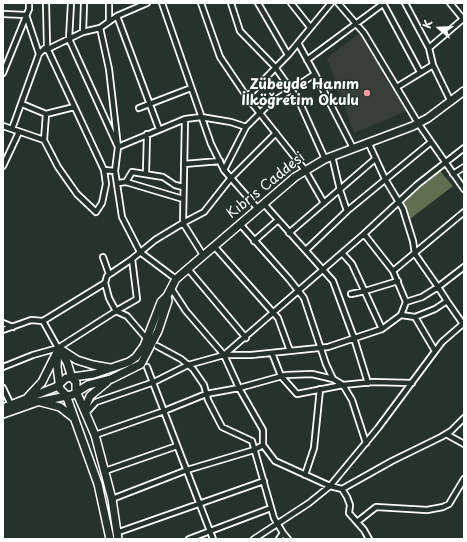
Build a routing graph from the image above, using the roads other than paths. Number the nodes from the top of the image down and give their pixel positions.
1 (29, 3) edge
2 (46, 3) edge
3 (71, 3) edge
4 (84, 3) edge
5 (109, 3) edge
6 (146, 3) edge
7 (162, 3) edge
8 (201, 3) edge
9 (231, 3) edge
10 (258, 3) edge
11 (291, 3) edge
12 (331, 3) edge
13 (338, 3) edge
14 (383, 3) edge
15 (405, 3) edge
16 (450, 3) edge
17 (137, 5) edge
18 (3, 14) edge
19 (26, 15) junction
20 (117, 16) junction
21 (464, 19) edge
22 (109, 22) junction
23 (355, 23) junction
24 (310, 27) junction
25 (100, 28) junction
26 (83, 32) junction
27 (69, 39) junction
28 (298, 43) junction
29 (429, 48) junction
30 (48, 50) junction
31 (39, 54) junction
32 (288, 55) junction
33 (307, 60) junction
34 (433, 65) junction
35 (275, 67) junction
36 (420, 72) junction
37 (3, 73) edge
38 (315, 74) junction
39 (397, 87) junction
40 (191, 88) junction
41 (291, 89) junction
42 (464, 92) edge
43 (247, 98) junction
44 (450, 102) junction
45 (22, 104) junction
46 (150, 104) junction
47 (74, 107) junction
48 (139, 108) dead end
49 (260, 113) junction
50 (46, 114) junction
51 (201, 117) junction
52 (184, 120) junction
53 (418, 123) junction
54 (3, 126) edge
55 (246, 127) junction
56 (12, 129) junction
57 (159, 130) junction
58 (19, 132) junction
59 (276, 133) junction
60 (147, 134) junction
61 (44, 140) junction
62 (368, 142) junction
63 (431, 142) junction
64 (118, 147) junction
65 (353, 148) junction
66 (464, 148) edge
67 (329, 157) junction
68 (375, 159) junction
69 (220, 161) junction
70 (445, 162) junction
71 (184, 164) junction
72 (3, 166) edge
73 (464, 166) edge
74 (104, 170) junction
75 (224, 170) junction
76 (305, 170) junction
77 (115, 171) junction
78 (146, 173) junction
79 (454, 174) junction
80 (230, 179) junction
81 (385, 179) junction
82 (126, 182) junction
83 (118, 183) junction
84 (183, 187) junction
85 (464, 189) edge
86 (340, 190) junction
87 (183, 199) junction
88 (399, 202) junction
89 (324, 203) junction
90 (264, 204) junction
91 (258, 209) junction
92 (347, 211) junction
93 (464, 212) edge
94 (278, 220) junction
95 (183, 223) junction
96 (240, 224) junction
97 (289, 232) junction
98 (364, 234) junction
99 (254, 241) junction
100 (214, 246) junction
101 (306, 250) junction
102 (140, 252) junction
103 (342, 253) junction
104 (415, 254) junction
105 (204, 255) junction
106 (103, 257) dead end
107 (132, 259) junction
108 (464, 267) edge
109 (188, 269) junction
110 (324, 270) junction
111 (393, 271) junction
112 (109, 274) junction
113 (176, 279) junction
114 (398, 281) junction
115 (105, 283) junction
116 (438, 287) junction
117 (171, 288) junction
118 (299, 291) junction
119 (366, 291) junction
120 (351, 294) dead end
121 (167, 296) junction
122 (447, 301) junction
123 (406, 302) junction
124 (116, 311) junction
125 (273, 314) junction
126 (401, 316) junction
127 (415, 318) junction
128 (43, 321) junction
129 (3, 323) edge
130 (463, 323) edge
131 (13, 327) junction
132 (382, 329) junction
133 (3, 330) edge
134 (146, 338) junction
135 (246, 338) junction
136 (354, 338) junction
137 (157, 346) dead end
138 (58, 348) junction
139 (320, 348) junction
140 (290, 351) junction
141 (436, 351) junction
142 (272, 353) junction
143 (224, 356) junction
144 (188, 365) junction
145 (3, 367) edge
146 (147, 367) dead end
147 (111, 368) junction
148 (281, 376) junction
149 (72, 378) junction
150 (111, 379) junction
151 (333, 379) junction
152 (154, 382) junction
153 (368, 383) junction
154 (412, 383) junction
155 (60, 384) junction
156 (343, 385) junction
157 (3, 388) edge
158 (239, 388) junction
159 (320, 389) junction
160 (76, 391) junction
161 (206, 394) junction
162 (66, 395) junction
163 (27, 399) junction
164 (37, 402) junction
165 (11, 405) junction
166 (3, 408) edge
167 (86, 411) junction
168 (164, 411) junction
169 (3, 414) edge
170 (464, 418) edge
171 (75, 419) junction
172 (446, 434) junction
173 (94, 435) junction
174 (366, 443) junction
175 (464, 444) edge
176 (264, 445) junction
177 (177, 446) junction
178 (254, 450) junction
179 (187, 470) junction
180 (104, 471) junction
181 (305, 475) junction
182 (464, 480) edge
183 (264, 482) junction
184 (330, 486) junction
185 (342, 489) junction
186 (112, 499) junction
187 (200, 505) junction
188 (271, 508) junction
189 (356, 522) junction
190 (278, 525) junction
191 (210, 530) junction
192 (283, 533) junction
193 (117, 536) edge
194 (110, 539) edge
195 (189, 539) edge
196 (213, 539) edge
197 (254, 539) edge
198 (280, 539) edge
199 (288, 539) edge
200 (369, 539) edge

1 - 19 street
2 - 31 street
3 - 27 street
4 - 26 street
5 - 22 street
6 - 17 street
7 - 40 street
8 - 43 street
9 - 35 street
10 - 32 street
11 - 24 street
12 - 24 street
13 - 23 street
14 - 23 street
14 - 36 street
15 - 29 street
16 - 21 street
17 - 20 street
18 - 19 street
19 - 31 street
19 - 37 street
20 - 22 street
20 - 46 street
21 - 29 street
22 - 25 street
23 - 33 street
23 - 39 street
24 - 28 street
25 - 26 street
25 - 64 street
26 - 27 street
27 - 30 street
27 - 64 street
28 - 32 street
28 - 33 street
29 - 34 street
30 - 31 street
30 - 47 street
31 - 45 street
32 - 35 street
33 - 38 street
34 - 36 street
34 - 44 street
35 - 41 street
35 - 43 street
36 - 39 street
38 - 41 street
38 - 65 street
39 - 53 street
40 - 46 street
40 - 51 street
41 - 49 street
41 - 67 street
42 - 44 main road, Kıbrıs Caddesi
43 - 49 street
44 - 53 main road, Kıbrıs Caddesi
45 - 50 street
45 - 56 street
46 - 48 street
46 - 57 street
47 - 50 street
47 - 74 street
49 - 55 street
49 - 59 street
50 - 61 street
51 - 52 street
51 - 55 street
51 - 69 street
52 - 57 street
52 - 71 street
53 - 62 main road, Kıbrıs Caddesi
53 - 63 street
54 - 56 street
55 - 75 street
56 - 58 street
57 - 60 street
58 - 61 street
58 - 72 street
59 - 76 street
59 - 80 street
60 - 64 street
60 - 78 street
61 - 74 street
62 - 65 main road, Kıbrıs Caddesi
62 - 68 street
63 - 70 street
63 - 81 street
64 - 77 street
65 - 67 main road, Kıbrıs Caddesi
66 - 70 street
67 - 76 main road, Kıbrıs Caddesi
67 - 86 street
68 - 81 street
68 - 86 street
69 - 71 street
69 - 75 street
70 - 79 street
70 - 88 street
71 - 84 street
73 - 79 street
74 - 77 street
75 - 80 street
76 - 89 street
76 - 90 main road, Kıbrıs Caddesi
77 - 83 street
78 - 82 street
78 - 84 street
79 - 85 street
80 - 91 street
80 - 95 street
81 - 88 street
81 - 92 street
82 - 83 street
82 - 87 street
83 - 102 street
84 - 87 street
86 - 89 street
86 - 92 street
87 - 95 street
88 - 98 street
88 - 104 street
89 - 97 street
90 - 91 main road, Kıbrıs Caddesi
90 - 94 street
91 - 96 main road, Kıbrıs Caddesi
92 - 101 street
93 - 104 street
94 - 97 street
94 - 99 street
95 - 102 street
95 - 105 street
96 - 99 street
96 - 100 main road, Kıbrıs Caddesi
97 - 101 street
98 - 103 street
98 - 111 street
99 - 118 street
100 - 105 main road, Kıbrıs Caddesi
100 - 125 street
101 - 110 street
102 - 107 street
102 - 113 street
103 - 110 street
103 - 119 street
104 - 111 street
104 - 116 street
105 - 109 main road, Kıbrıs Caddesi
106 - 112 street
107 - 112 street
107 - 124 street
108 - 116 street
109 - 113 main road, Kıbrıs Caddesi
109 - 135 street
110 - 118 street
110 - 136 street
111 - 114 street
112 - 115 street
113 - 117 main road, Kıbrıs Caddesi
114 - 119 street
114 - 123 street
115 - 124 street
115 - 128 street
116 - 122 street
116 - 123 street
117 - 121 main road, Kıbrıs Caddesi
117 - 143 street
118 - 125 street
118 - 139 street
119 - 120 street
119 - 132 street
121 - 134 main road, Kıbrıs Caddesi
121 - 150 main road, Kıbrıs Caddesi
122 - 127 street
122 - 130 street
123 - 126 street
124 - 134 street
124 - 138 street
125 - 135 street
125 - 140 street
126 - 127 street
126 - 132 street
127 - 141 street
128 - 131 street
128 - 138 street
129 - 131 street
130 - 141 street
131 - 133 street
132 - 136 street
134 - 147 main road, Kıbrıs Caddesi
135 - 143 street
136 - 139 street
136 - 153 street
137 - 144 street
138 - 145 street
138 - 147 main road
138 - 149 main road
138 - 155 main road
138 - 163 main road
139 - 140 street
139 - 151 street
140 - 142 street
141 - 154 street
142 - 143 street
142 - 148 street
143 - 144 street
143 - 158 street
144 - 152 street
144 - 161 street
146 - 152 street
147 - 149 main road, Kıbrıs Caddesi
148 - 151 street
148 - 158 street
148 - 159 street
149 - 155 main road
149 - 160 main road
150 - 160 main road, Kıbrıs Caddesi
150 - 167 main road
151 - 156 street
152 - 167 street
152 - 168 street
153 - 154 street
153 - 156 street
154 - 174 street
155 - 162 main road
155 - 163 main road
156 - 159 street
156 - 174 street
157 - 165 street
158 - 161 street
158 - 176 street
159 - 181 street
160 - 162 main road
160 - 167 main road
161 - 168 street
161 - 178 street
162 - 164 main road
162 - 171 main road
163 - 165 main road
164 - 169 main road
164 - 171 main road
165 - 166 main road
167 - 173 main road
168 - 173 street
168 - 177 street
170 - 172 street
171 - 194 main road
172 - 175 street
172 - 185 street
173 - 180 main road
174 - 184 street
176 - 178 street
176 - 181 street
177 - 179 street
177 - 180 street
178 - 179 street
178 - 183 street
179 - 186 street
179 - 187 street
180 - 186 main road
181 - 184 street
182 - 189 street
183 - 187 street
183 - 188 street
184 - 185 street
184 - 190 street
185 - 189 street
186 - 193 main road
187 - 191 street
187 - 193 street
188 - 190 street
188 - 191 street
189 - 200 street
190 - 192 street
190 - 197 street
191 - 195 street
191 - 196 street
192 - 198 street
192 - 199 street

